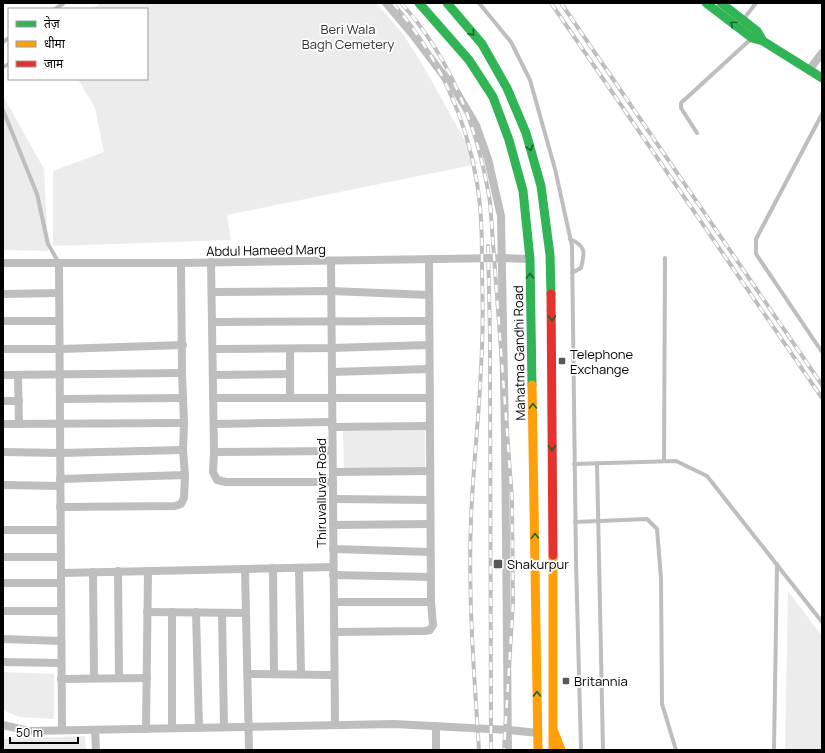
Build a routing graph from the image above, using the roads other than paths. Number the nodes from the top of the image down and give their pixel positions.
1 (386, 3) edge
2 (420, 3) edge
3 (447, 3) edge
4 (479, 3) edge
5 (706, 3) edge
6 (721, 3) edge
7 (756, 3) edge
8 (743, 20) junction
9 (752, 38) junction
10 (763, 40) junction
11 (822, 53) edge
12 (809, 70) junction
13 (822, 78) edge
14 (3, 110) edge
15 (822, 114) edge
16 (697, 133) dead end
17 (570, 239) junction
18 (502, 258) junction
19 (665, 258) dead end
20 (429, 259) junction
21 (530, 259) junction
22 (331, 261) junction
23 (212, 262) junction
24 (3, 263) edge
25 (59, 263) junction
26 (181, 263) junction
27 (572, 274) junction
28 (212, 292) junction
29 (331, 292) junction
30 (59, 293) junction
31 (3, 294) edge
32 (429, 295) junction
33 (3, 321) edge
34 (59, 321) junction
35 (331, 321) junction
36 (429, 321) junction
37 (212, 322) junction
38 (429, 344) junction
39 (183, 345) junction
40 (332, 348) junction
41 (3, 349) edge
42 (60, 349) junction
43 (213, 349) junction
44 (290, 349) junction
45 (822, 352) edge
46 (429, 370) junction
47 (332, 372) junction
48 (182, 373) junction
49 (290, 374) junction
50 (3, 375) edge
51 (18, 375) junction
52 (60, 375) junction
53 (213, 376) junction
54 (183, 398) junction
55 (214, 398) junction
56 (290, 398) junction
57 (332, 398) junction
58 (429, 398) junction
59 (60, 399) junction
60 (3, 401) edge
61 (19, 401) junction
62 (184, 423) junction
63 (3, 424) edge
64 (19, 424) junction
65 (60, 424) junction
66 (214, 424) junction
67 (332, 425) junction
68 (430, 426) junction
69 (184, 450) junction
70 (332, 451) junction
71 (3, 452) edge
72 (214, 452) junction
73 (60, 453) junction
74 (664, 462) junction
75 (597, 463) junction
76 (574, 464) junction
77 (430, 471) junction
78 (332, 472) junction
79 (185, 475) junction
80 (60, 482) junction
81 (333, 482) junction
82 (3, 485) edge
83 (333, 499) junction
84 (430, 500) junction
85 (60, 507) junction
86 (598, 521) junction
87 (575, 522) junction
88 (430, 524) junction
89 (333, 525) junction
90 (3, 530) edge
91 (60, 530) junction
92 (333, 548) junction
93 (430, 552) junction
94 (3, 557) edge
95 (61, 557) junction
96 (777, 563) junction
97 (273, 568) junction
98 (299, 568) junction
99 (245, 569) junction
100 (148, 571) junction
101 (333, 571) junction
102 (93, 572) junction
103 (118, 572) junction
104 (61, 573) junction
105 (430, 577) junction
106 (3, 583) edge
107 (61, 583) junction
108 (334, 602) junction
109 (431, 602) junction
110 (3, 611) edge
111 (61, 611) junction
112 (147, 612) junction
113 (172, 612) junction
114 (196, 612) junction
115 (222, 613) junction
116 (246, 613) junction
117 (822, 622) edge
118 (334, 632) junction
119 (3, 639) edge
120 (61, 641) junction
121 (3, 662) edge
122 (61, 663) junction
123 (248, 674) junction
124 (274, 674) junction
125 (301, 674) junction
126 (334, 675) junction
127 (94, 678) junction
128 (120, 678) junction
129 (147, 678) junction
130 (61, 679) junction
131 (3, 724) edge
132 (335, 726) junction
133 (436, 726) junction
134 (224, 727) junction
135 (249, 727) junction
136 (172, 728) junction
137 (199, 728) junction
138 (146, 729) junction
139 (62, 730) junction
140 (95, 730) junction
141 (509, 730) junction
142 (553, 730) junction
143 (538, 733) junction
144 (96, 750) edge
145 (249, 750) edge
146 (436, 750) edge
147 (508, 750) edge
148 (532, 750) edge
149 (538, 750) edge
150 (553, 750) edge
151 (561, 750) edge
152 (581, 750) edge
153 (603, 750) edge
154 (676, 750) edge
155 (774, 750) edge

1 - 18 street
2 - 21 main road, Mahatma Gandhi Road
3 -> 142 main road
4 - 17 lane
9 -> 5 main road
6 - 8 main road
7 - 8 lane
8 - 10 main road
9 - 10 main road
9 - 16 lane
10 - 12 main road
11 - 12 street
12 - 13 main road
14 - 25 lane
15 - 45 lane
17 - 27 lane
17 - 27 lane
18 - 20 street, Abdul Hameed Marg
18 - 21 street, Abdul Hameed Marg
18 - 141 street
19 - 74 lane
20 - 22 street, Abdul Hameed Marg
20 - 32 street
143 -> 21 main road, Mahatma Gandhi Road
22 - 23 street, Abdul Hameed Marg
22 - 29 street, Thiruvalluvar Road
23 - 26 street, Abdul Hameed Marg
23 - 28 street
24 - 25 street, Abdul Hameed Marg
25 - 26 street, Abdul Hameed Marg
25 - 30 street
26 - 39 street
27 - 76 lane
28 - 29 street
28 - 37 street
29 - 32 street
29 - 35 street, Thiruvalluvar Road
30 - 31 street
30 - 34 street
32 - 36 street
33 - 34 street
34 - 42 street
35 - 36 street
35 - 37 street
35 - 40 street, Thiruvalluvar Road
36 - 38 street
37 - 43 street
38 - 40 street
38 - 46 street
39 - 42 street
39 - 48 street
40 - 44 street
40 - 47 street, Thiruvalluvar Road
41 - 42 street
42 - 52 street
43 - 44 street
43 - 53 street
44 - 49 street
46 - 47 street
46 - 58 street
47 - 57 street, Thiruvalluvar Road
48 - 52 street
48 - 54 street
49 - 53 street
49 - 56 street
50 - 51 street
51 - 52 street
51 - 61 street
52 - 59 street
53 - 55 street
54 - 59 street
54 - 62 street
55 - 56 street
55 - 66 street
56 - 57 street
57 - 58 street
57 - 67 street, Thiruvalluvar Road
58 - 68 street
59 - 65 street
60 - 61 street
61 - 64 street
62 - 65 street
62 - 69 street
63 - 64 street
64 - 65 street
65 - 73 street
66 - 67 street
66 - 72 street
67 - 68 street
67 - 70 street, Thiruvalluvar Road
68 - 77 street
69 - 73 street
69 - 79 street
70 - 72 street
70 - 78 street, Thiruvalluvar Road
71 - 73 street
72 - 81 street
73 - 80 street
74 - 75 lane
74 - 96 lane
75 - 76 lane
75 - 86 lane
76 - 87 lane
77 - 78 street
77 - 84 street
78 - 81 street, Thiruvalluvar Road
79 - 80 street
79 - 85 street
80 - 82 street
80 - 85 street
81 - 83 street, Thiruvalluvar Road
83 - 84 street
83 - 89 street, Thiruvalluvar Road
84 - 88 street
85 - 91 street
86 - 87 lane
86 - 153 lane
86 - 154 lane
87 - 152 lane
88 - 89 street
88 - 93 street
89 - 92 street, Thiruvalluvar Road
90 - 91 street
91 - 95 street
92 - 93 street
92 - 101 street, Thiruvalluvar Road
93 - 105 street
94 - 95 street
95 - 104 street
96 - 117 lane
96 - 155 lane
97 - 98 street
97 - 99 street
97 - 124 street
98 - 101 street
98 - 125 street
99 - 100 street
99 - 116 street
100 - 103 street
100 - 112 street
101 - 105 street
101 - 108 street, Thiruvalluvar Road
102 - 103 street
102 - 104 street
102 - 127 street
103 - 128 street
104 - 107 street
105 - 109 street
106 - 107 street
107 - 111 street
108 - 109 street
108 - 118 street, Thiruvalluvar Road
109 - 118 street
110 - 111 street
111 - 120 street
112 - 113 street
112 - 129 street
113 - 114 street
113 - 136 street
114 - 115 street
114 - 137 street
115 - 116 street
115 - 134 street
116 - 123 street
118 - 126 street, Thiruvalluvar Road
119 - 120 street
120 - 122 street
121 - 122 street
122 - 130 street
123 - 124 street
123 - 135 street
124 - 125 street
125 - 126 street
126 - 132 street, Thiruvalluvar Road
127 - 128 street
127 - 130 street
128 - 129 street
129 - 138 street
130 - 139 street
131 - 139 street
132 - 133 street
132 - 135 street
133 - 141 street
133 - 146 street
134 - 135 street
134 - 137 street
135 - 145 street
136 - 137 street
136 - 138 street
138 - 140 street
139 - 140 street
140 - 144 street
141 - 143 street
141 - 147 street
142 - 150 main road
142 - 151 main road
143 - 148 main road
143 - 149 main road, Mahatma Gandhi Road

